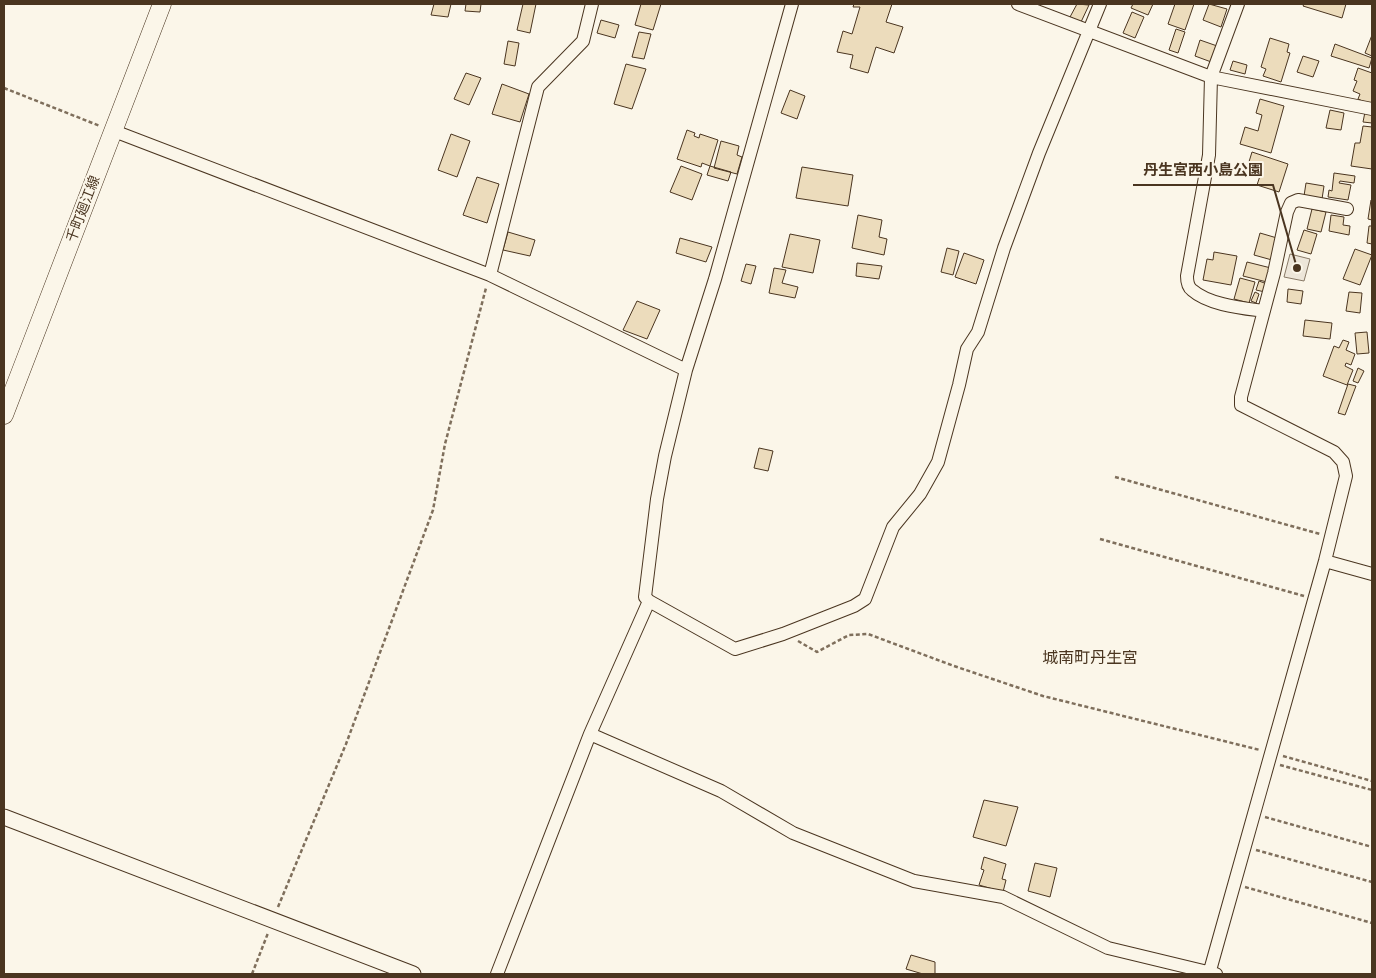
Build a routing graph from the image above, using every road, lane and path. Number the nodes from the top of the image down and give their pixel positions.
1 (162, 4) edge
2 (592, 4) edge
3 (792, 4) edge
4 (1018, 4) edge
5 (1100, 4) edge
6 (1238, 4) edge
7 (1088, 30) junction
8 (1211, 77) junction
9 (4, 88) edge
10 (1372, 109) edge
11 (114, 131) junction
12 (1347, 209) dead end
13 (490, 275) junction
14 (1264, 311) junction
15 (686, 370) junction
16 (4, 415) edge
17 (1115, 477) dead end
18 (1331, 538) junction
19 (1100, 539) dead end
20 (1325, 561) junction
21 (1372, 574) edge
22 (1315, 599) junction
23 (649, 601) junction
24 (783, 634) junction
25 (590, 734) junction
26 (1270, 758) junction
27 (1372, 781) edge
28 (1372, 790) edge
29 (1254, 814) junction
30 (4, 817) edge
31 (1245, 847) junction
32 (1372, 847) edge
33 (1372, 882) edge
34 (1234, 884) junction
35 (273, 920) junction
36 (1372, 923) edge
37 (252, 974) edge
38 (412, 974) edge
39 (497, 974) edge
40 (1211, 974) edge

1 - 11 main road, 千町廻江線
2 - 13 street
3 - 15 street
4 - 7 street
5 - 7 street
6 - 8 street
7 - 8 street
7 - 24 street
8 - 10 street
8 - 14 street
9 - 11 path
11 - 13 street
11 - 16 main road, 千町廻江線
12 - 14 street
13 - 15 street
13 - 35 path
14 - 18 street
15 - 23 street
17 - 18 path
18 - 20 street
19 - 22 path
20 - 21 street
20 - 22 street
22 - 26 street
23 - 24 street
23 - 25 street
24 - 26 path
25 - 39 street
25 - 40 street
26 - 27 path
26 - 28 path
26 - 29 street
29 - 31 street
29 - 32 path
30 - 35 street
31 - 33 path
31 - 34 street
34 - 36 path
34 - 40 street
35 - 37 path
35 - 38 street

